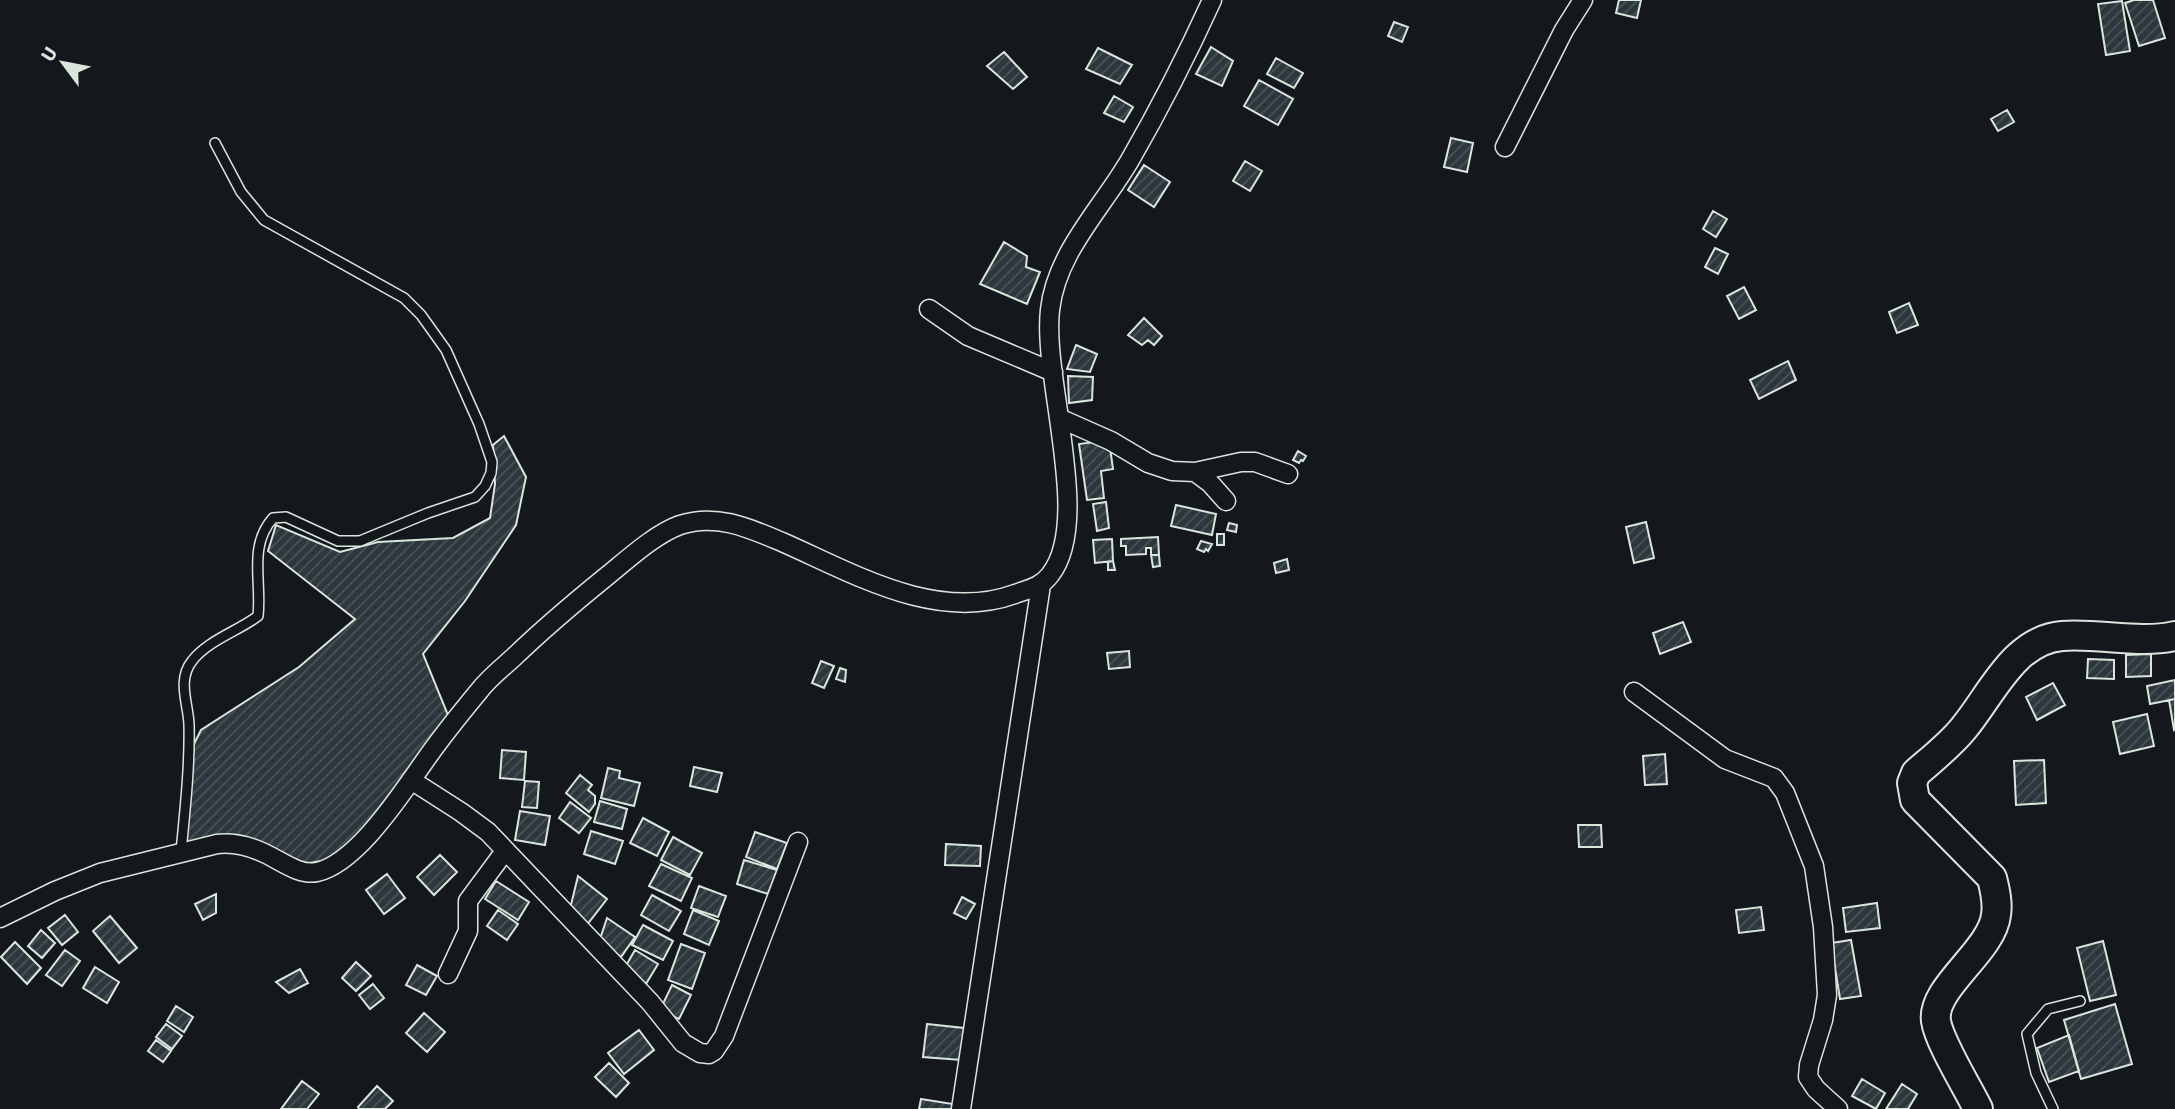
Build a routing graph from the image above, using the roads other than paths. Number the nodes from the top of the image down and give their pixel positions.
1 (1212, 0) edge
2 (1583, 0) edge
3 (215, 144) dead end
4 (1505, 147) dead end
5 (929, 309) dead end
6 (1053, 372) junction
7 (1059, 418) junction
8 (1195, 472) junction
9 (1288, 474) dead end
10 (1226, 501) dead end
11 (1041, 585) junction
12 (2175, 636) edge
13 (1634, 692) dead end
14 (411, 780) junction
15 (798, 842) dead end
16 (505, 851) junction
17 (181, 852) junction
18 (0, 918) edge
19 (448, 974) dead end
20 (2080, 1001) dead end
21 (961, 1109) edge
22 (1838, 1109) edge
23 (1979, 1109) edge
24 (2053, 1109) edge

1 - 6 street
2 - 4 street
3 - 17 lane
5 - 6 street
6 - 7 street
7 - 8 street
7 - 11 street
8 - 9 street
8 - 10 street
11 - 14 street
11 - 21 street
12 - 23 highway
13 - 22 street
14 - 16 street
14 - 17 street
15 - 16 street
16 - 19 street
17 - 18 street
20 - 24 lane

